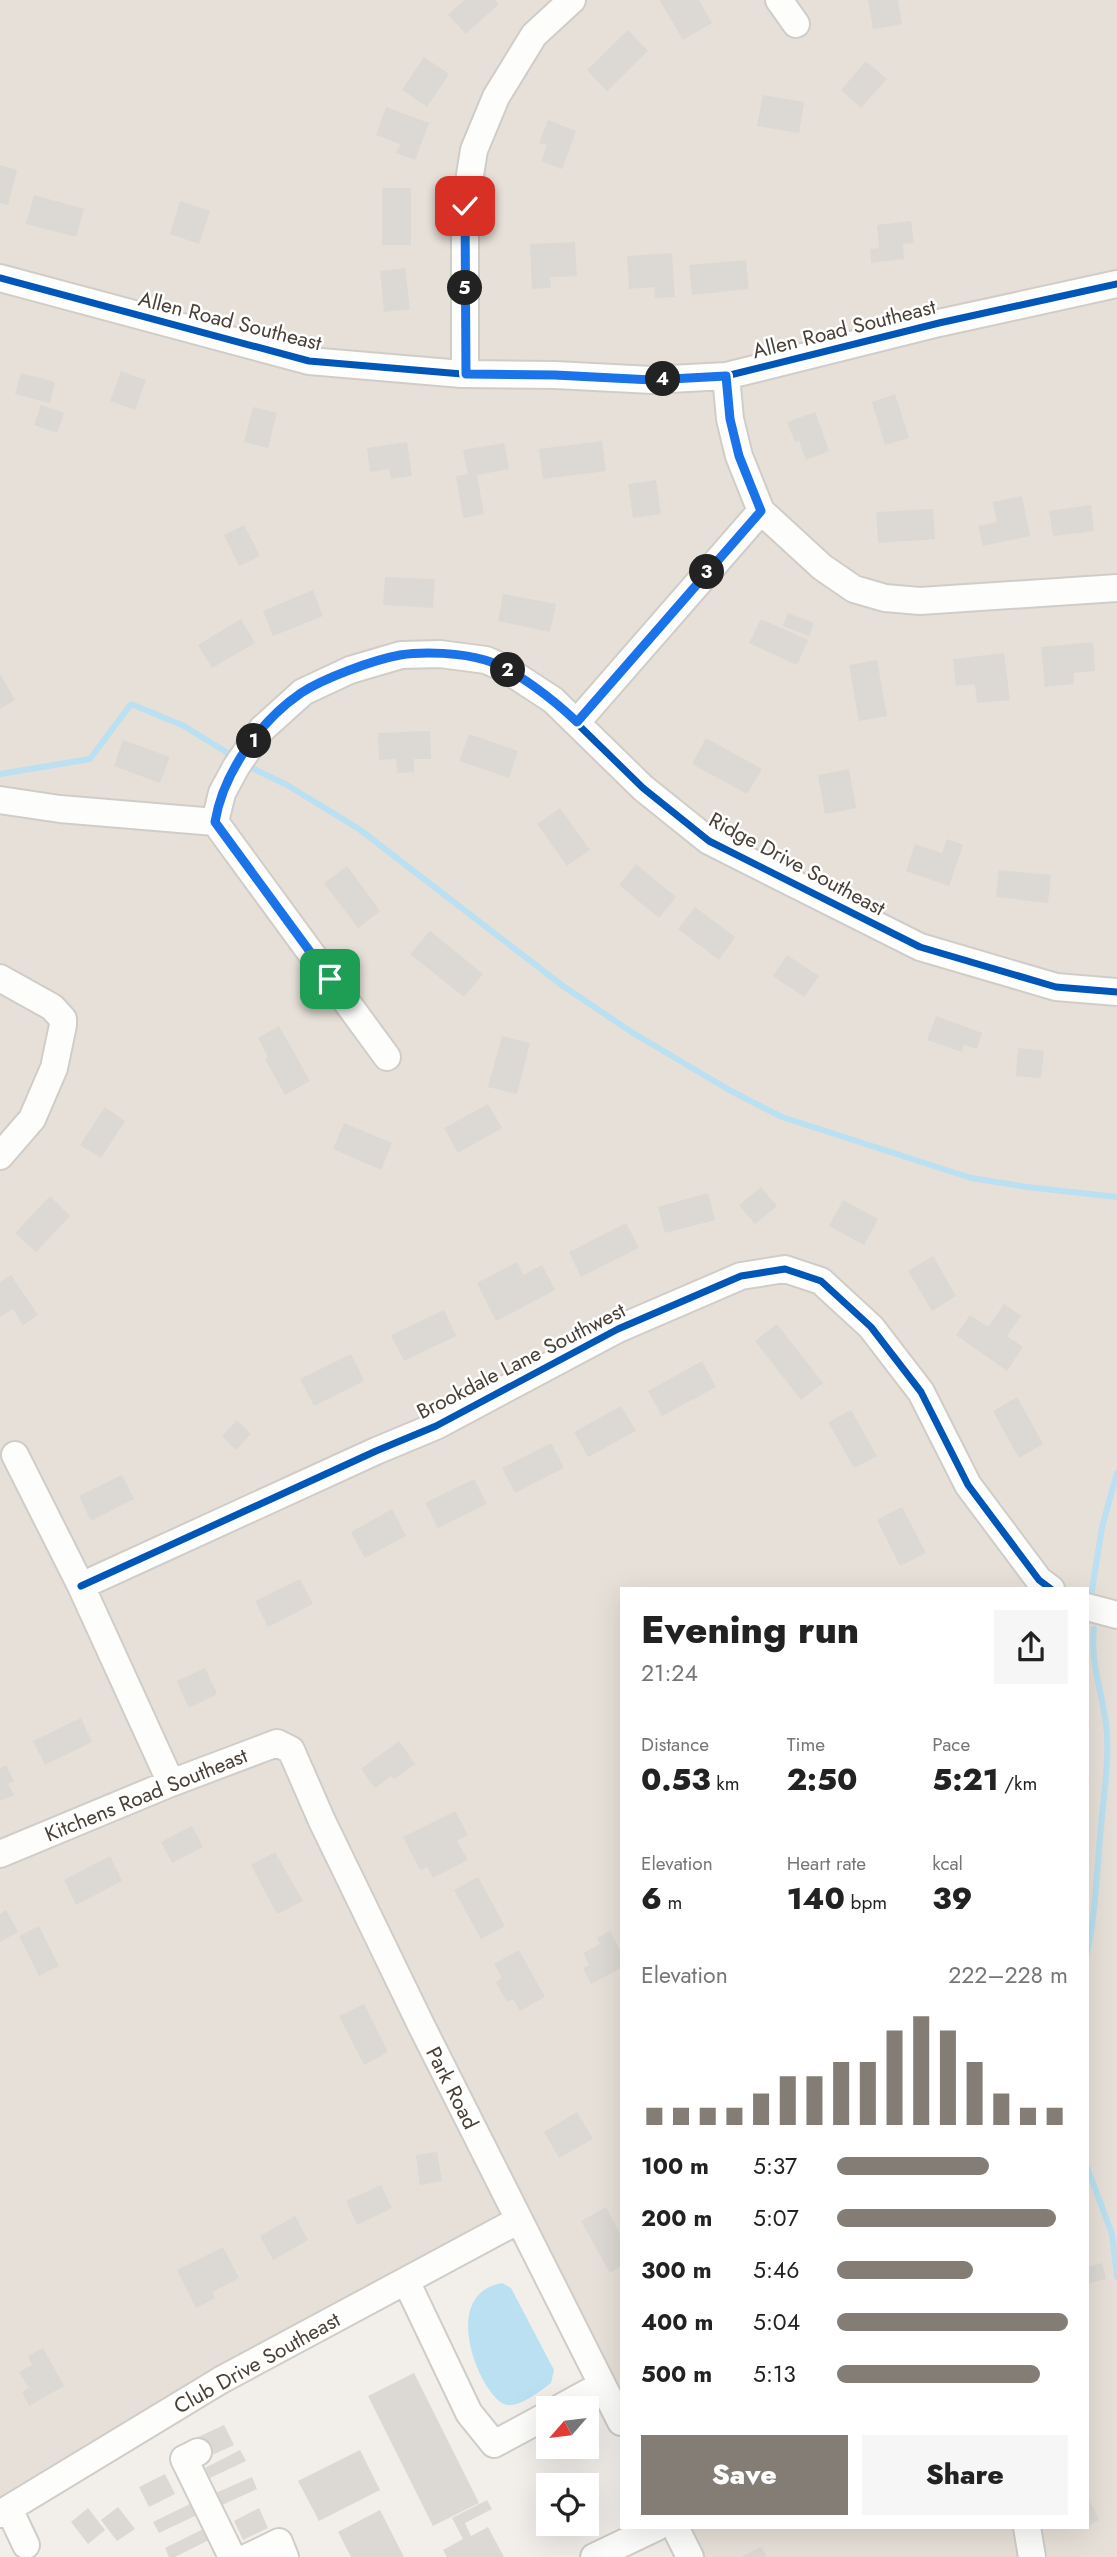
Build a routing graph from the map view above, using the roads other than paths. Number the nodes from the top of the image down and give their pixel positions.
1 (572, 0) edge
2 (779, 0) edge
3 (796, 24) dead end
4 (0, 278) edge
5 (1117, 284) edge
6 (466, 374) junction
7 (726, 376) junction
8 (761, 511) junction
9 (1117, 588) edge
10 (577, 722) junction
11 (0, 800) edge
12 (215, 822) junction
13 (0, 978) edge
14 (1117, 992) edge
15 (387, 1057) dead end
16 (0, 1156) edge
17 (15, 1455) dead end
18 (81, 1586) junction
19 (1049, 1587) edge
20 (1089, 1608) edge
21 (1117, 1615) edge
22 (291, 1750) joint
23 (171, 1783) junction
24 (0, 1854) edge
25 (519, 2220) junction
26 (406, 2281) junction
27 (602, 2385) junction
28 (582, 2396) edge
29 (620, 2420) edge
30 (536, 2421) edge
31 (198, 2452) dead end
32 (5, 2511) edge
33 (653, 2529) edge
34 (676, 2529) edge
35 (1027, 2529) edge
36 (26, 2546) dead end
37 (232, 2557) edge
38 (248, 2557) edge
39 (285, 2557) edge
40 (594, 2557) edge
41 (690, 2557) edge
42 (1032, 2557) edge

1 - 6 street
2 - 3 street
4 - 6 street, Allen Road Southeast
5 - 7 street, Allen Road Southeast
6 - 7 street, Allen Road Southeast
7 - 8 street
8 - 9 street
8 - 10 street
10 - 12 street, Ridge Drive Southeast
10 - 14 street, Ridge Drive Southeast
11 - 12 street
12 - 15 street
13 - 16 street
17 - 18 street
18 - 19 street, Brookdale Lane Southwest
18 - 23 street
20 - 21 street
22 - 23 street, Kitchens Road Southeast
22 - 25 street, Park Road
23 - 24 street, Kitchens Road Southeast
25 - 26 street, Club Drive Southeast
25 - 27 street, Park Road
26 - 30 street
26 - 32 street, Club Drive Southeast
27 - 28 street
27 - 29 street, Park Road
31 - 37 street
32 - 36 street
33 - 40 street
34 - 41 street
35 - 42 street
38 - 39 street

